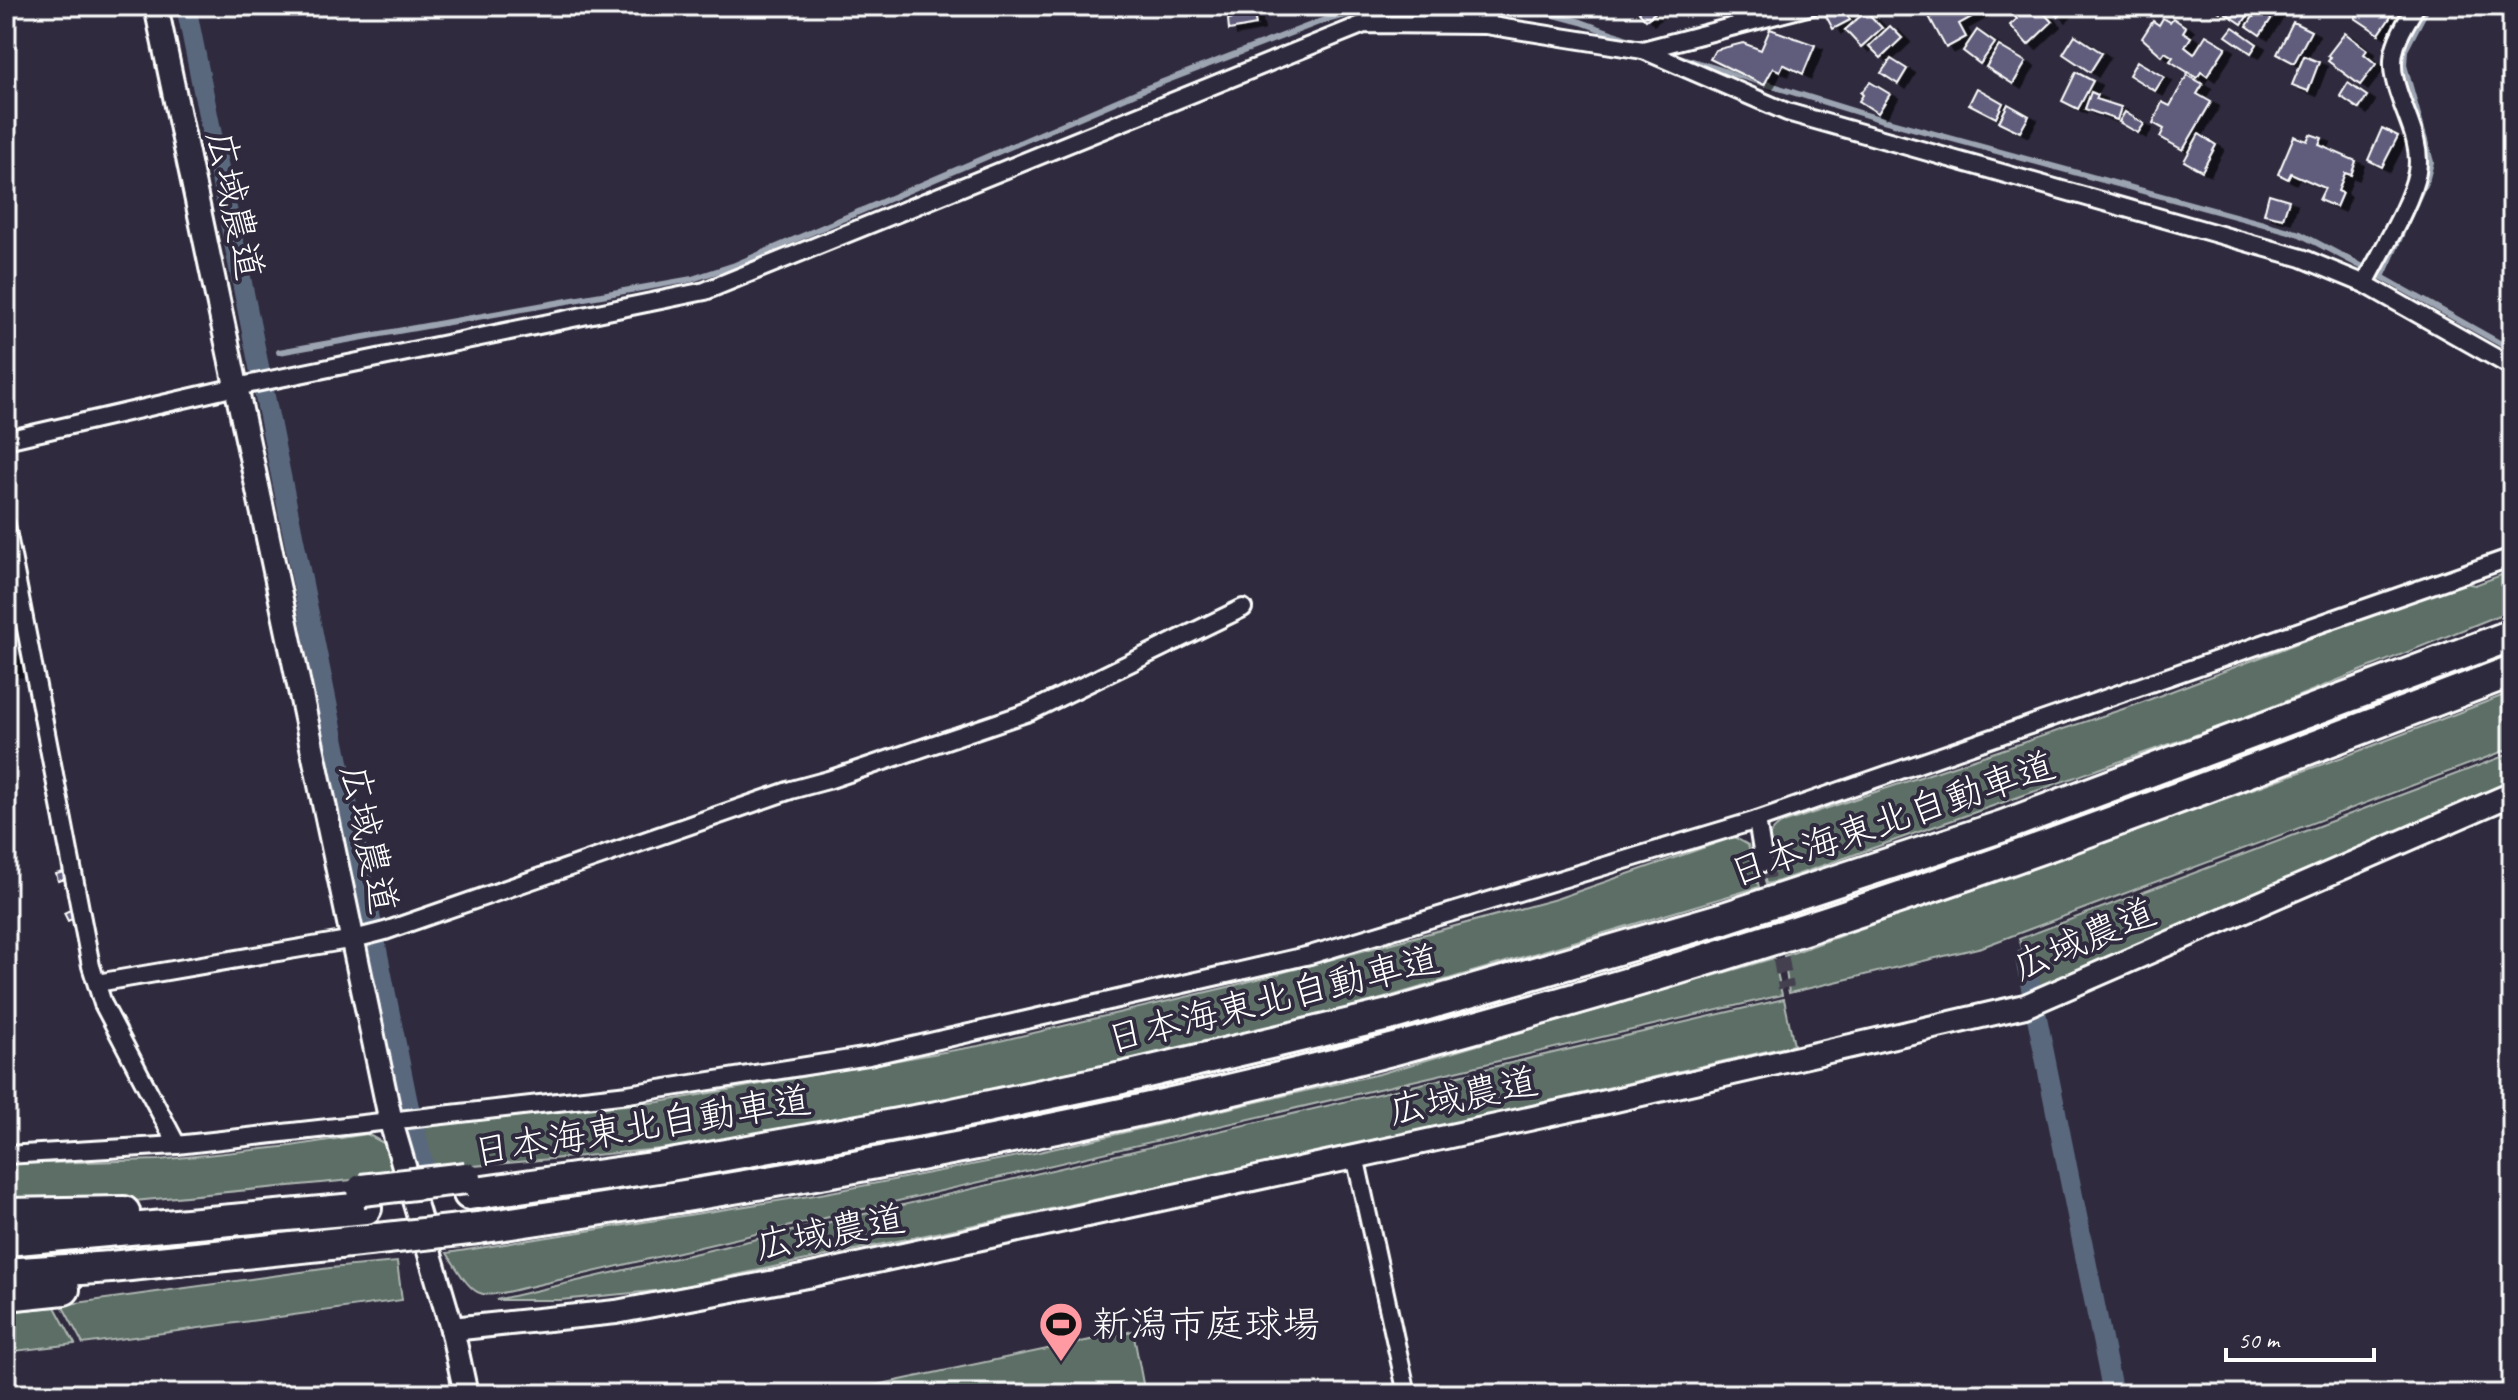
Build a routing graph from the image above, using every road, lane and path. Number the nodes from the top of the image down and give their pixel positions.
1 (156, 6) edge
2 (1490, 6) edge
3 (1811, 6) edge
4 (2416, 6) edge
5 (1486, 25) junction
6 (1643, 50) junction
7 (2365, 284) junction
8 (2512, 367) edge
9 (236, 387) junction
10 (6, 440) edge
11 (6, 525) edge
12 (2512, 557) edge
13 (1243, 608) dead end
14 (2512, 635) edge
15 (2512, 671) edge
16 (2512, 794) edge
17 (1757, 820) junction
18 (1764, 863) tunnel mouth
19 (354, 939) junction
20 (97, 983) junction
21 (391, 1122) junction
22 (177, 1145) junction
23 (6, 1155) edge
24 (1355, 1156) junction
25 (364, 1199) junction
26 (6, 1214) edge
27 (6, 1240) edge
28 (330, 1244) junction
29 (6, 1274) edge
30 (6, 1295) edge
31 (452, 1329) junction
32 (466, 1394) edge
33 (1407, 1394) edge

1 - 9 street, 広域農道
2 - 5 street
3 - 6 street
4 - 7 street
5 - 6 street
5 - 9 street
6 - 7 street
7 - 8 street
9 - 10 street
9 - 19 street, 広域農道
11 - 20 street
12 - 17 street
13 - 19 street
14 - 25 highway, 日本海東北自動車道
15 - 28 highway, 日本海東北自動車道, bridge
16 - 24 street, 広域農道
17 - 18 street
17 - 21 street
19 - 20 street
19 - 21 street, 広域農道
20 - 22 street
21 - 22 street
21 - 31 street, 広域農道
22 - 23 street
24 - 31 street, 広域農道
24 - 33 street
25 - 26 highway
25 - 27 highway, 日本海東北自動車道
28 - 29 highway, 日本海東北自動車道
28 - 30 highway
31 - 32 street

